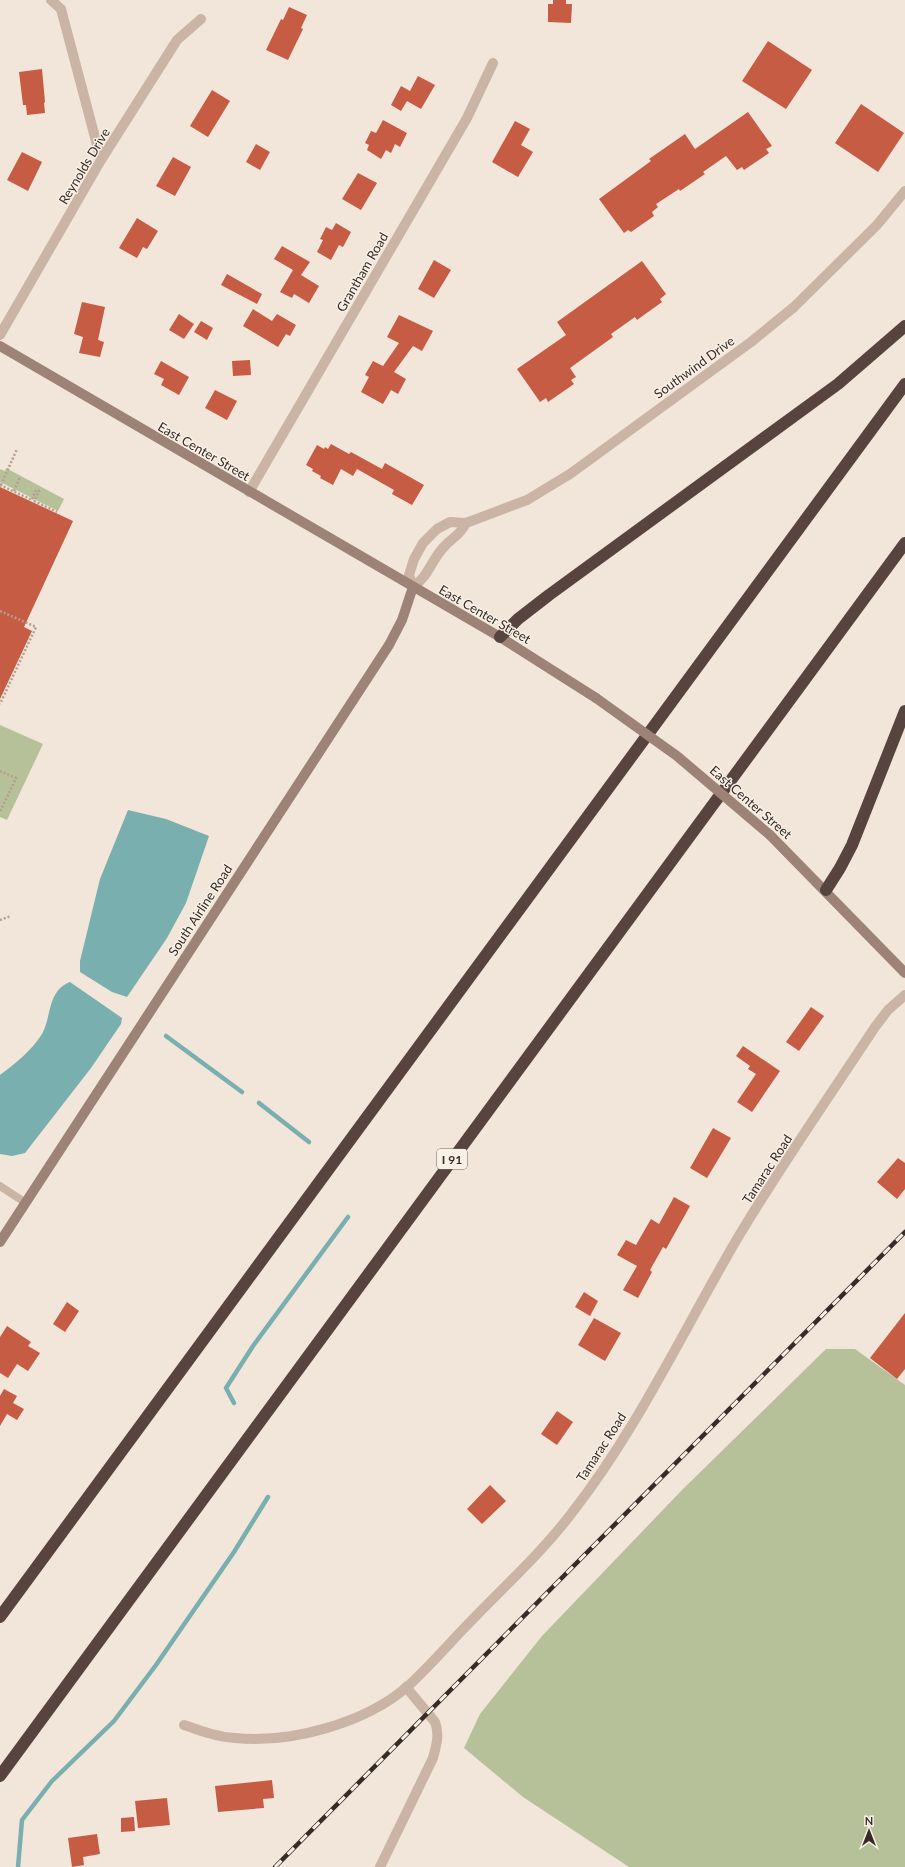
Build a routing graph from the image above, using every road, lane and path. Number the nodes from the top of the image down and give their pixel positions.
1 (51, 0) edge
2 (201, 19) dead end
3 (493, 63) dead end
4 (101, 160) junction
5 (905, 191) edge
6 (905, 326) edge
7 (0, 335) edge
8 (0, 346) edge
9 (905, 384) edge
10 (17, 449) dead end
11 (0, 476) edge
12 (4, 477) junction
13 (20, 477) dead end
14 (0, 485) edge
15 (14, 491) junction
16 (250, 492) junction
17 (57, 512) dead end
18 (466, 523) junction
19 (905, 543) edge
20 (413, 587) junction
21 (0, 611) edge
22 (500, 637) junction
23 (0, 704) edge
24 (905, 710) edge
25 (0, 771) edge
26 (0, 812) edge
27 (826, 890) junction
28 (11, 916) dead end
29 (0, 920) edge
30 (905, 972) edge
31 (905, 995) edge
32 (0, 1186) edge
33 (26, 1203) junction
34 (0, 1242) edge
35 (0, 1617) edge
36 (406, 1687) junction
37 (184, 1725) dead end
38 (0, 1776) edge
39 (380, 1867) edge

1 - 4 street
2 - 4 street, Reynolds Drive
3 - 16 street, Grantham Road
4 - 7 street, Reynolds Drive
5 - 18 street, Southwind Drive
6 - 22 highway
8 - 16 main road, East Center Street
9 - 35 highway
10 - 12 path
11 - 12 path
12 - 14 path
13 - 15 path
14 - 15 path
15 - 17 path
16 - 20 main road, East Center Street
18 - 20 street
18 - 20 street, Southwind Drive
19 - 38 highway, I 91
20 - 22 main road, East Center Street
20 - 33 main road, South Airline Road
21 - 23 path
22 - 27 main road, East Center Street, bridge
24 - 27 highway
25 - 26 path
27 - 30 main road, East Center Street
28 - 29 path
31 - 36 street, Tamarac Road
32 - 33 lane
33 - 34 main road, South Airline Road
36 - 37 street, Tamarac Road
36 - 39 street

